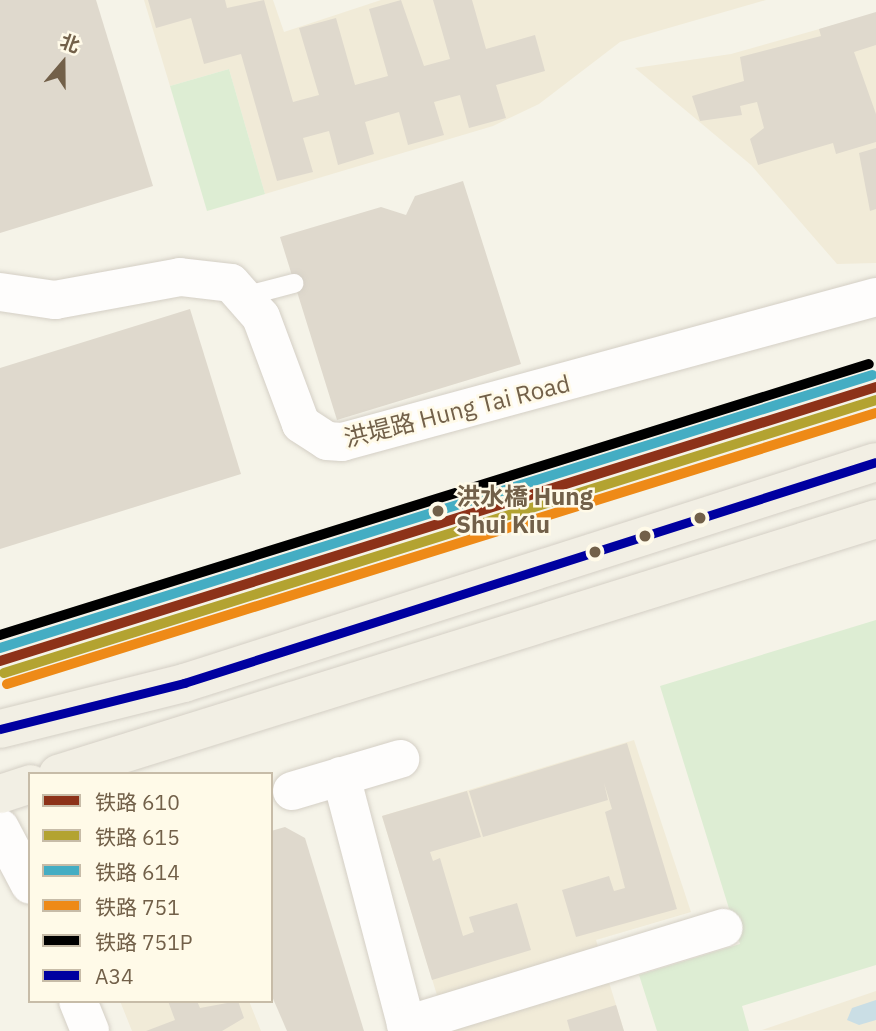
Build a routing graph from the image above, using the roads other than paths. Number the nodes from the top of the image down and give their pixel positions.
1 (293, 283) dead end
2 (0, 292) edge
3 (247, 295) junction
4 (876, 297) edge
5 (876, 462) edge
6 (876, 519) edge
7 (9, 728) edge
8 (400, 759) dead end
9 (64, 772) edge
10 (341, 776) junction
11 (28, 785) edge
12 (292, 791) dead end
13 (0, 794) edge
14 (0, 828) edge
15 (28, 881) edge
16 (723, 929) dead end
17 (79, 1003) edge
18 (407, 1028) edge
19 (90, 1031) edge

1 - 3 lane
2 - 3 street
3 - 4 street, 洪堤路 Hung Tai Road
5 - 7 main road
6 - 9 main road
8 - 10 street
10 - 12 street
10 - 18 street
11 - 13 main road
14 - 15 street
16 - 18 street
17 - 19 street

